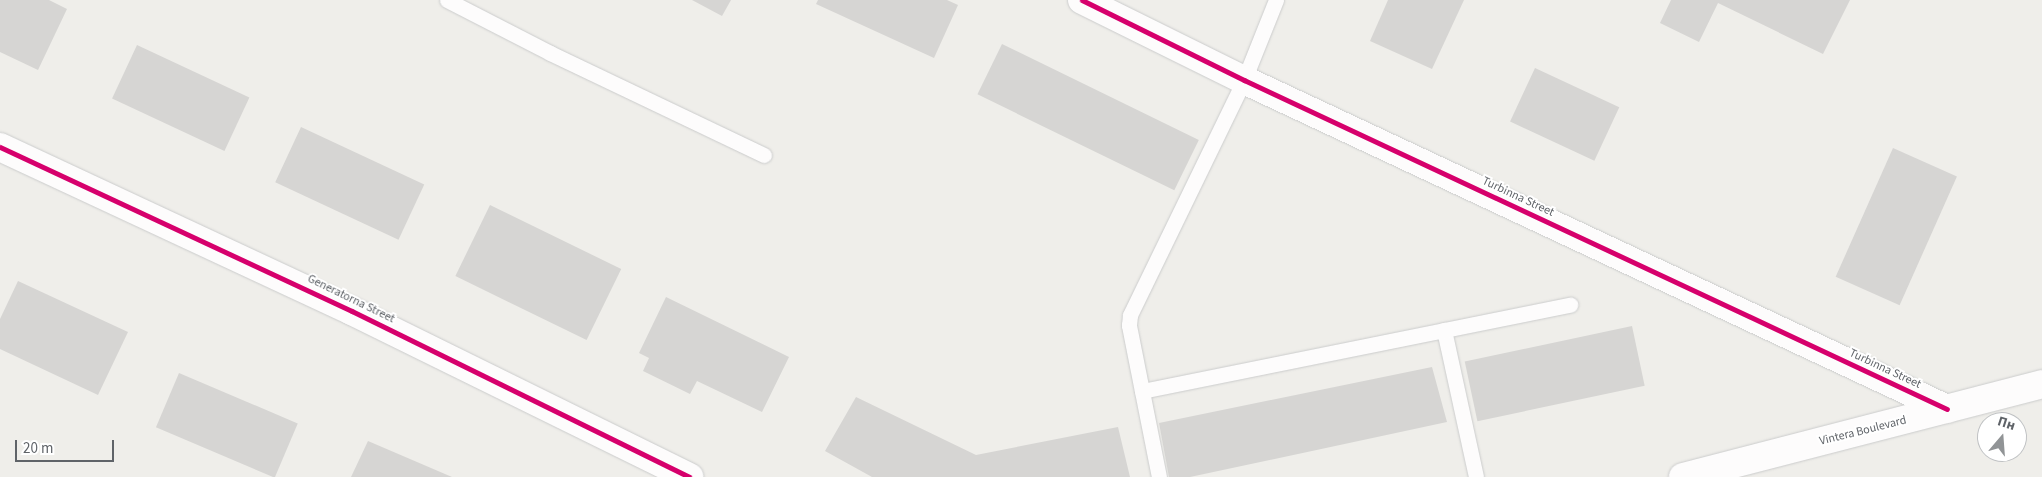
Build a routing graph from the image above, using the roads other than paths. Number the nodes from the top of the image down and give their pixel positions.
1 (447, 0) edge
2 (1082, 0) edge
3 (1276, 0) edge
4 (1244, 80) junction
5 (0, 147) edge
6 (764, 156) dead end
7 (1570, 305) dead end
8 (1444, 330) junction
9 (2042, 384) edge
10 (1142, 392) junction
11 (1947, 410) junction
12 (689, 477) edge
13 (1159, 477) edge
14 (1476, 477) edge
15 (1683, 477) edge

1 - 6 lane
2 - 4 street, Turbinna Street
3 - 4 lane
4 - 10 lane
4 - 11 street, Turbinna Street
5 - 12 street, Generatorna Street
7 - 8 lane
8 - 10 lane
8 - 14 lane
9 - 11 street, Vintera Boulevard
10 - 13 lane
11 - 15 street, Vintera Boulevard

